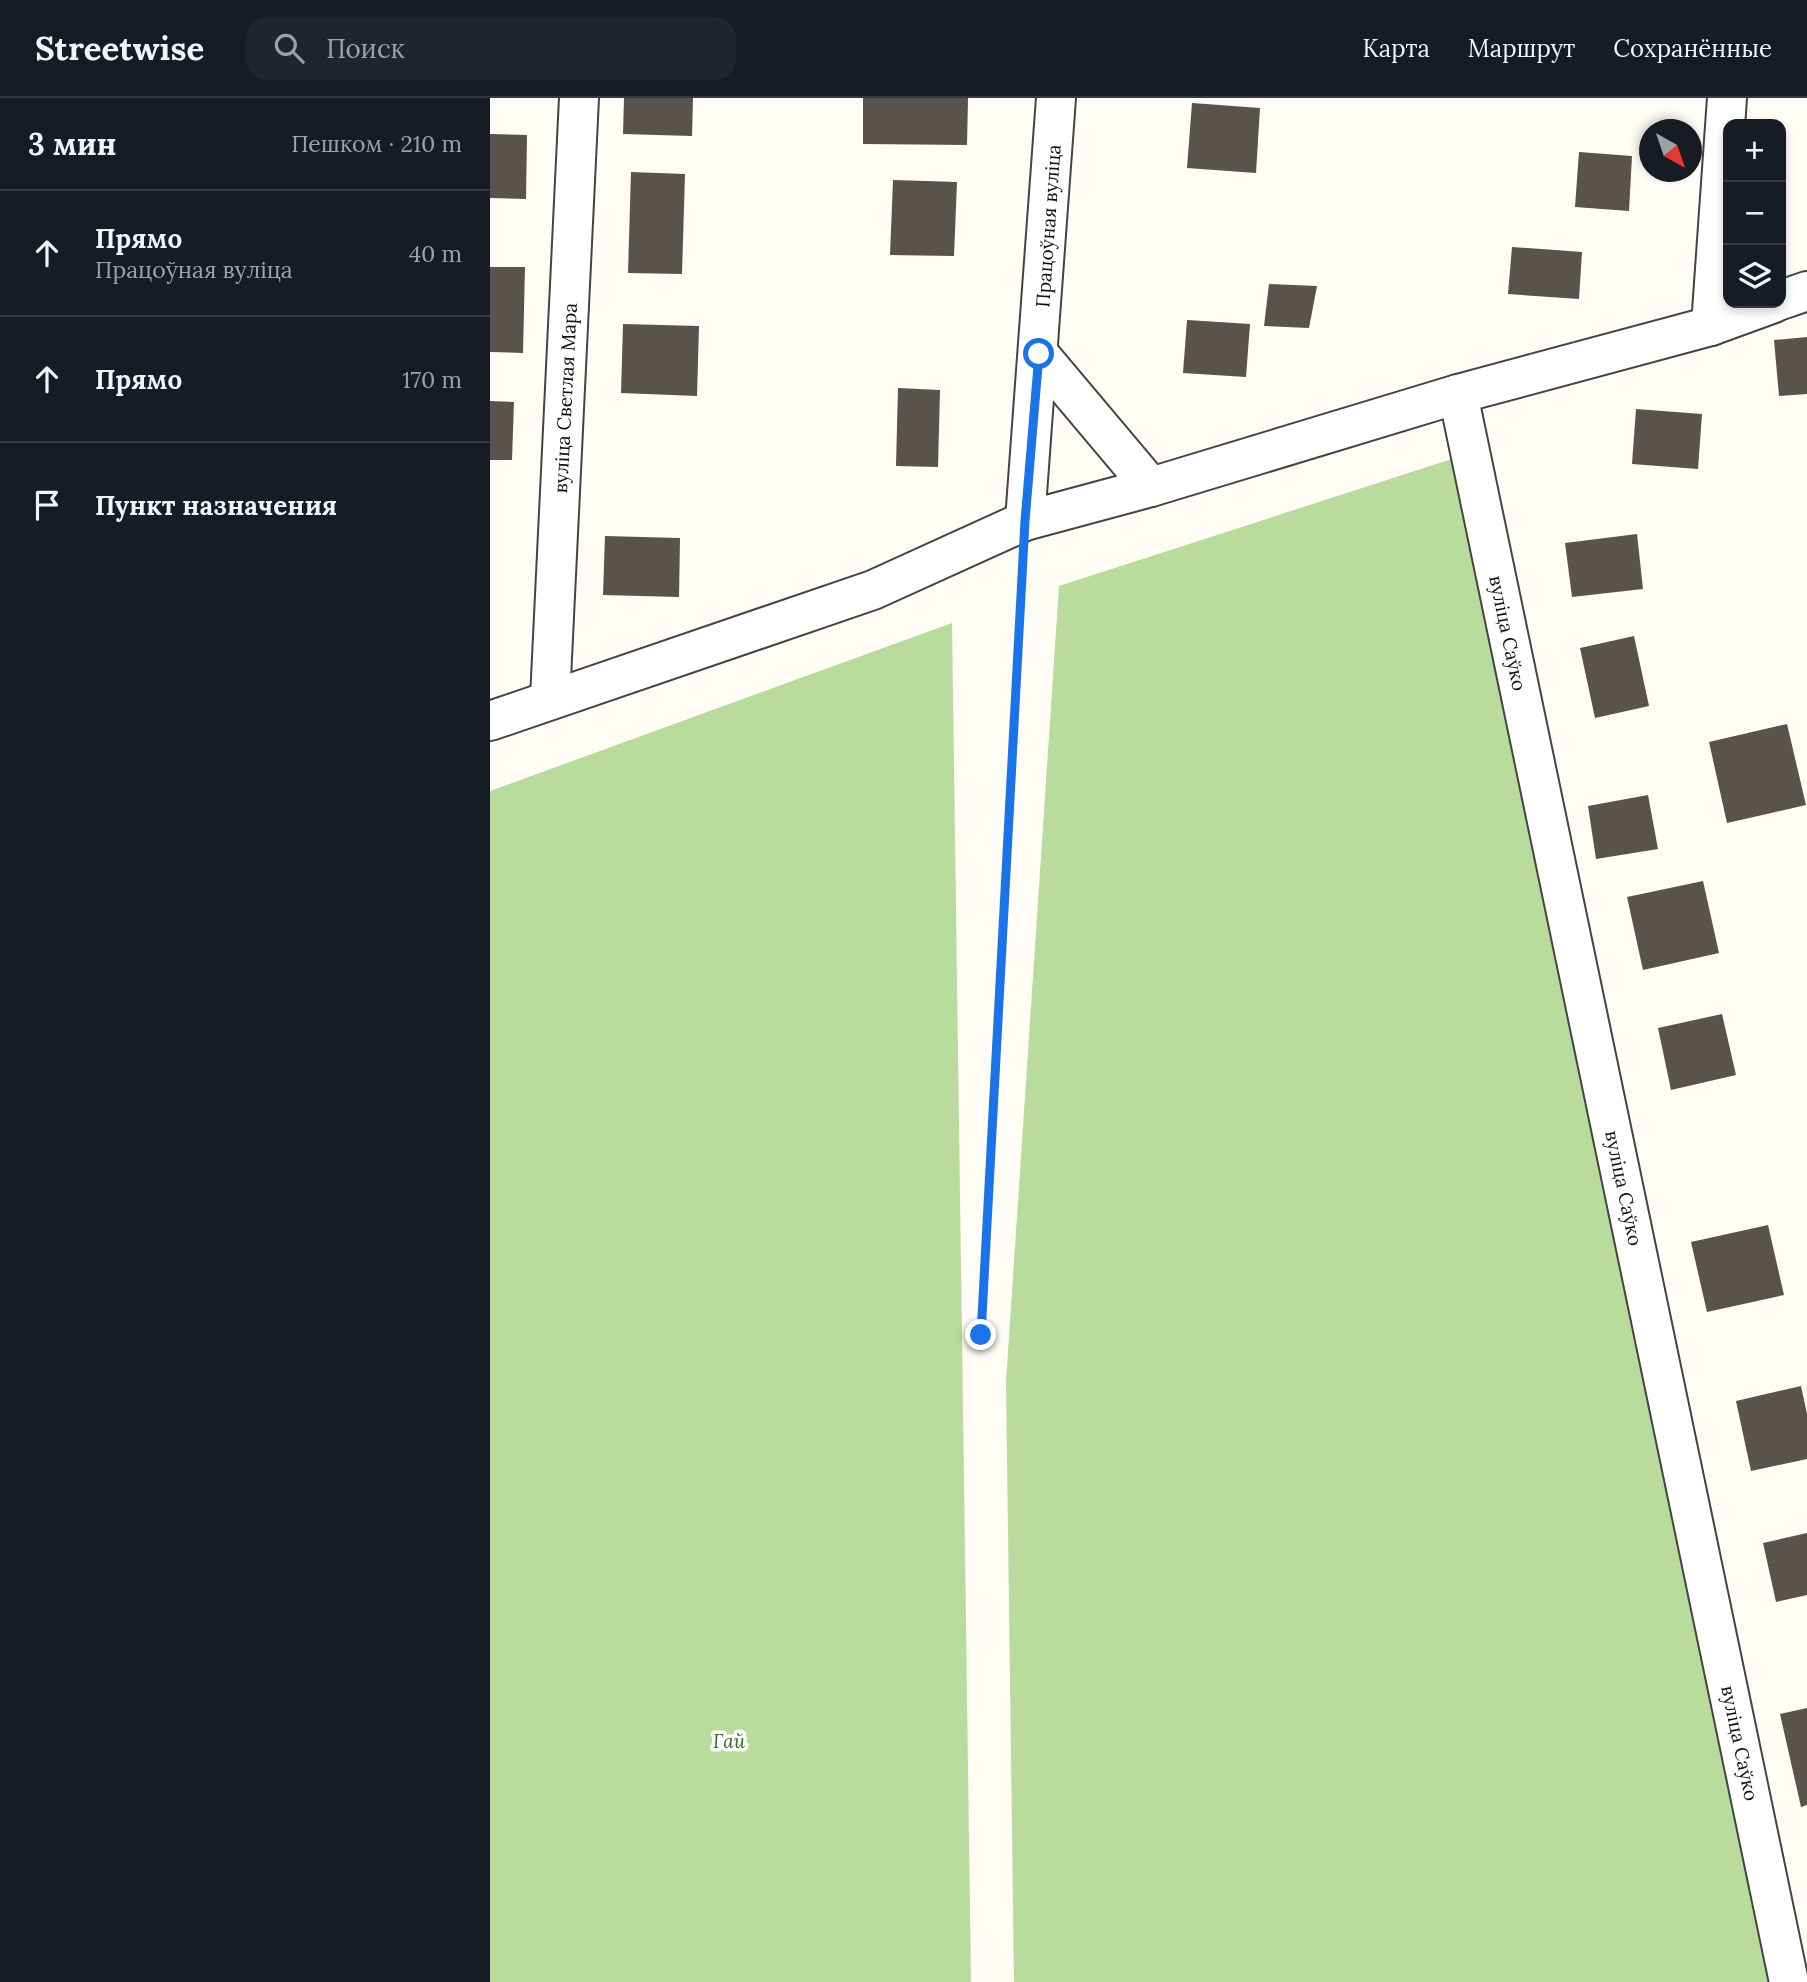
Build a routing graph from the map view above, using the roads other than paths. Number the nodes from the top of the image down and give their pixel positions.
1 (579, 98) edge
2 (1056, 98) edge
3 (1727, 98) edge
4 (1807, 291) edge
5 (1786, 298) edge
6 (1760, 308) edge
7 (1711, 326) junction
8 (1039, 354) junction
9 (1458, 394) junction
10 (1151, 487) junction
11 (1025, 521) junction
12 (550, 699) junction
13 (490, 721) edge
14 (1790, 1982) edge

1 - 12 street, вуліца Светлая Мара
2 - 8 street, Працоўная вуліца
3 - 7 street
4 - 5 street
6 - 7 street
7 - 9 street
8 - 10 street
8 - 11 street, Працоўная вуліца
9 - 10 street
9 - 14 street, вуліца Саўко
10 - 11 street
11 - 12 street
12 - 13 street

